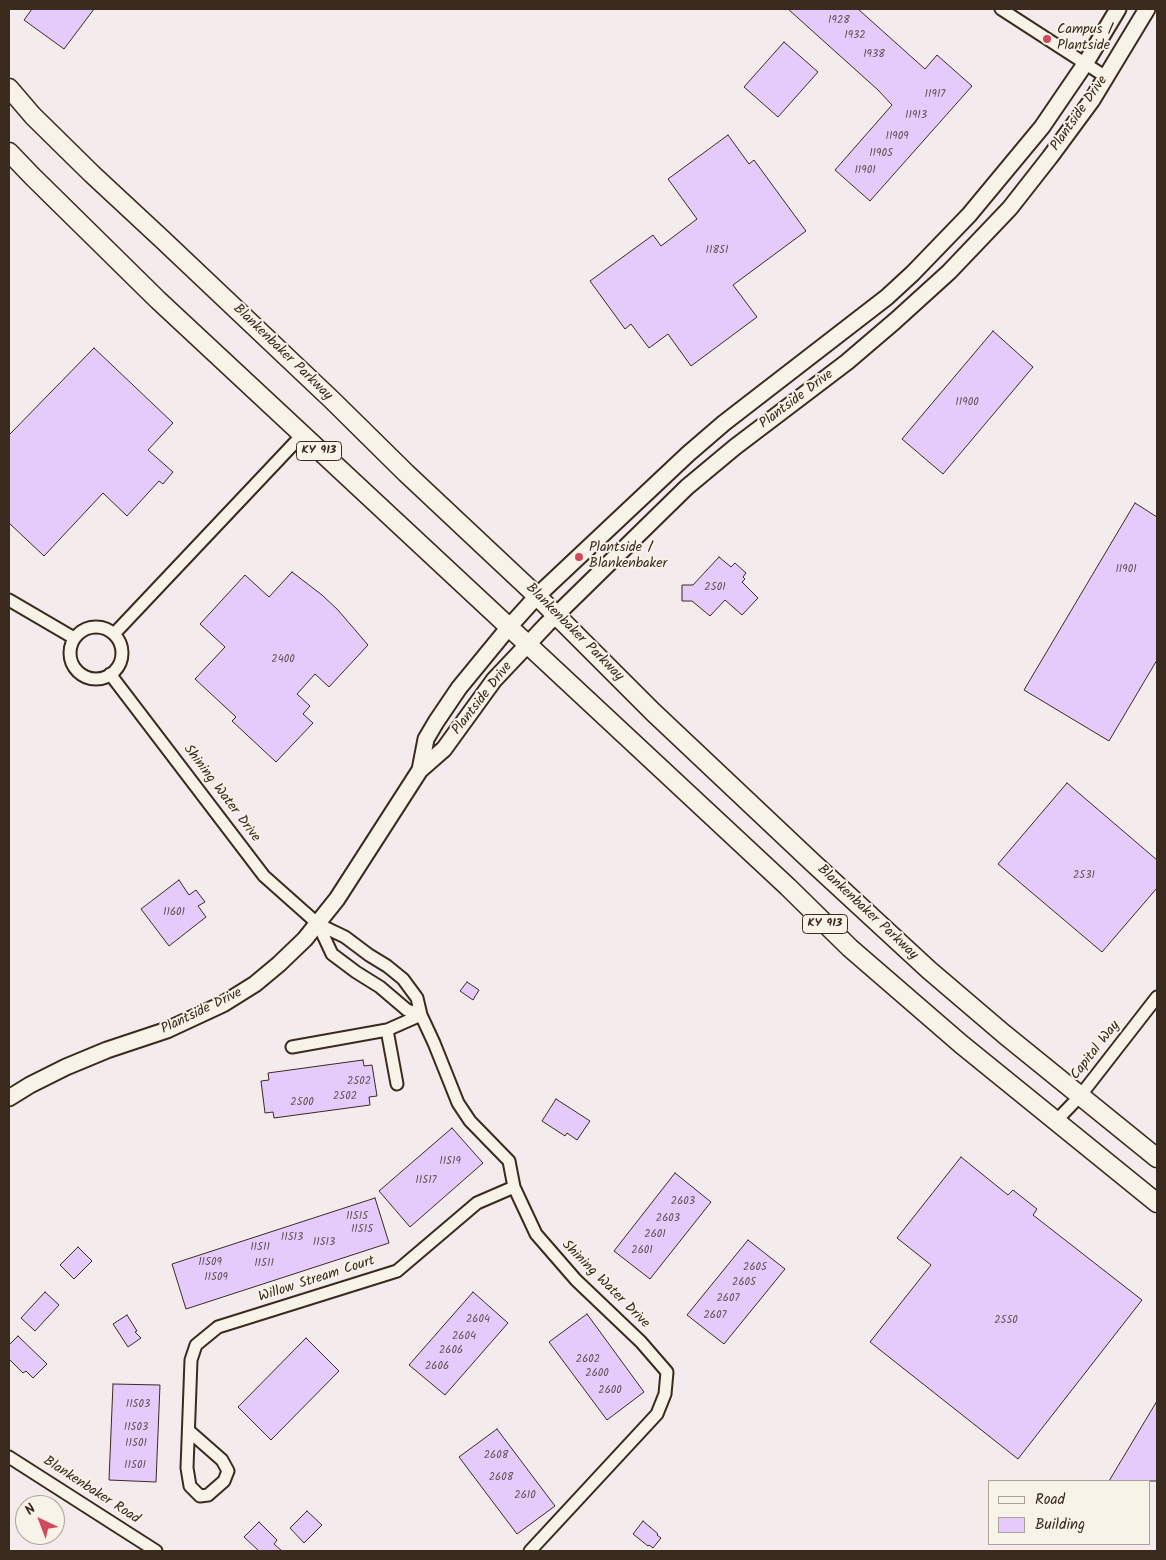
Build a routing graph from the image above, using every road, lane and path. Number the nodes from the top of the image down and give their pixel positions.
1 (1001, 9) edge
2 (1118, 9) edge
3 (1147, 9) edge
4 (1085, 64) junction
5 (1106, 77) junction
6 (9, 88) edge
7 (9, 152) edge
8 (790, 372) junction
9 (805, 394) junction
10 (302, 435) junction
11 (537, 596) junction
12 (9, 600) edge
13 (556, 615) junction
14 (509, 627) junction
15 (114, 634) junction
16 (74, 638) junction
17 (528, 645) junction
18 (110, 674) junction
19 (420, 770) junction
20 (318, 924) junction
21 (1157, 997) edge
22 (421, 1015) junction
23 (387, 1030) junction
24 (292, 1047) dead end
25 (397, 1084) dead end
26 (1080, 1096) junction
27 (9, 1098) edge
28 (1056, 1121) junction
29 (1157, 1158) edge
30 (514, 1187) junction
31 (1157, 1203) edge
32 (189, 1431) junction
33 (9, 1457) edge
34 (156, 1551) edge
35 (530, 1551) edge

1 - 4 street
2 - 4 street, Plantside Drive
3 - 5 street, Plantside Drive
4 - 5 street
4 - 8 street, Plantside Drive
5 - 9 street, Plantside Drive
6 - 11 main road, Blankenbaker Parkway / KY 913
7 - 10 main road, KY 913
8 - 9 street
8 - 11 street, Plantside Drive
9 - 13 street, Plantside Drive
10 - 14 main road, KY 913
10 - 15 street
11 - 13 main road, Blankenbaker Parkway / KY 913
11 - 14 street, Plantside Drive
12 - 16 street
13 - 17 street, Plantside Drive
13 - 26 main road, Blankenbaker Parkway / KY 913
14 - 17 main road, KY 913
14 - 19 street, Plantside Drive
15 - 16 street
15 - 18 street
16 - 18 street
17 - 19 street, Plantside Drive
17 - 28 main road, KY 913
18 - 20 street, Shining Water Drive
19 - 20 street, Plantside Drive
20 - 22 street, Shining Water Drive
20 - 22 street, Shining Water Drive
20 - 27 street, Plantside Drive
21 - 26 street, Capital Way
22 - 23 street
22 - 30 street, Shining Water Drive
23 - 24 street
23 - 25 street
26 - 28 street, Capital Way
26 - 29 main road, Blankenbaker Parkway / KY 913
28 - 31 main road, KY 913
30 - 32 street, Willow Stream Court
30 - 35 street, Shining Water Drive
32 - 32 street, Willow Stream Court
33 - 34 street, Blankenbaker Road

